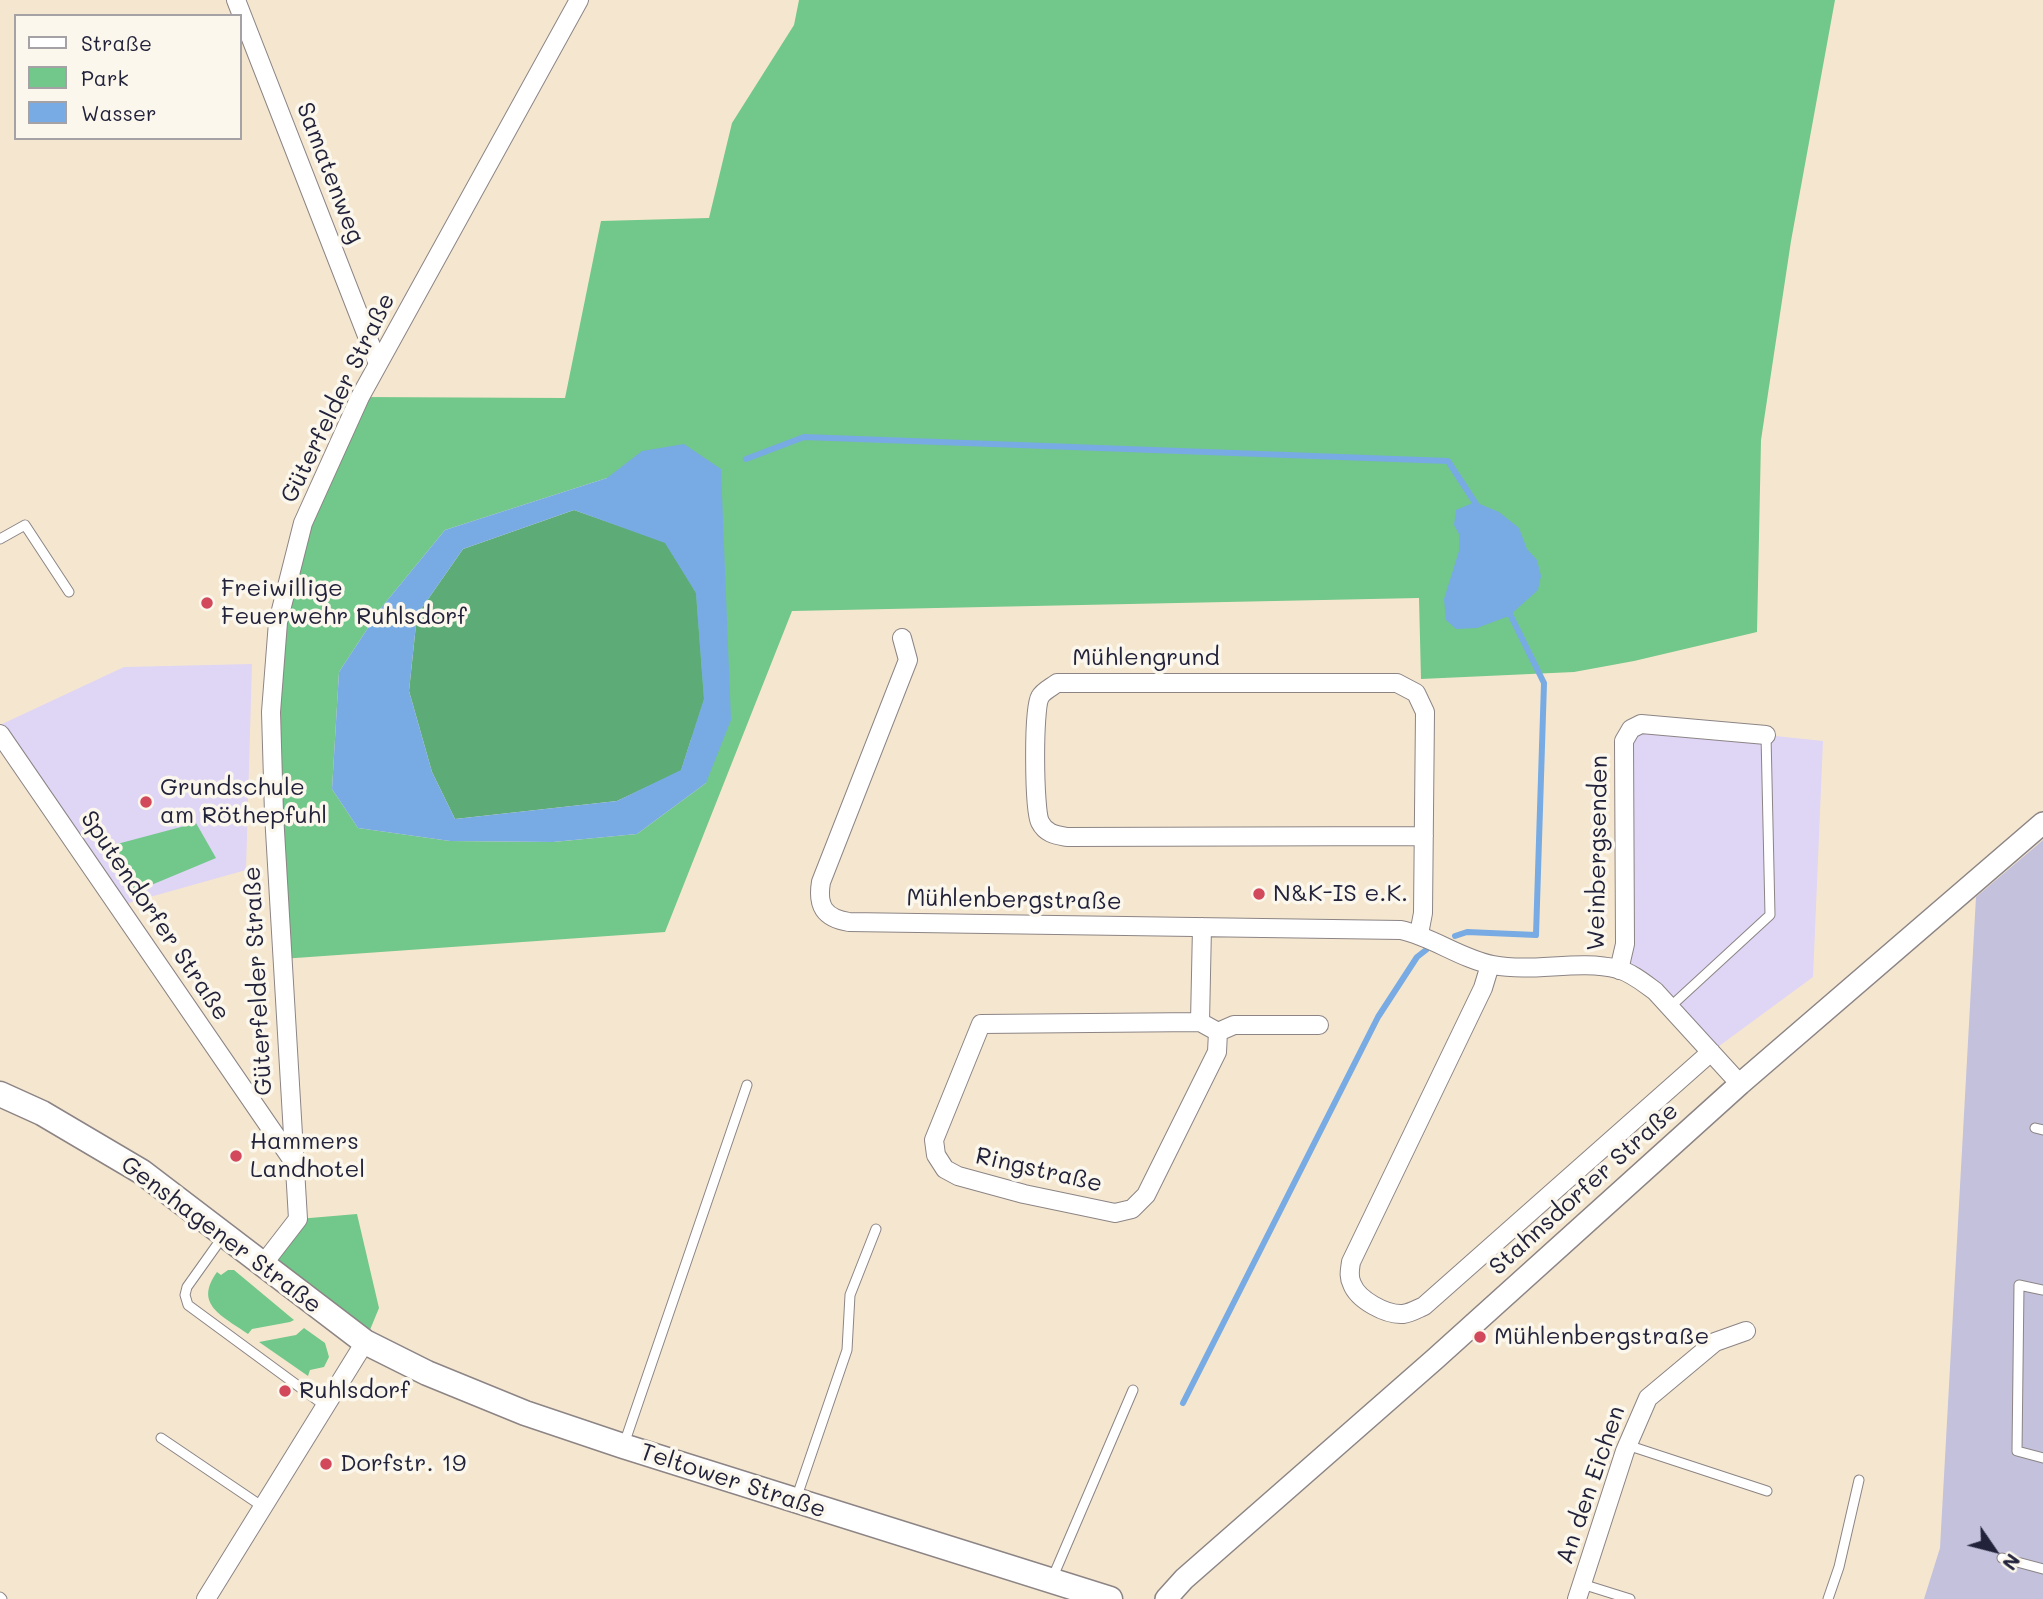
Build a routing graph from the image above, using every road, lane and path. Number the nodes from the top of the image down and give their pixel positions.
1 (579, 0) edge
2 (242, 15) edge
3 (378, 364) junction
4 (0, 539) edge
5 (69, 592) dead end
6 (902, 638) dead end
7 (0, 734) edge
8 (1766, 735) joint
9 (2043, 823) edge
10 (1424, 836) junction
11 (1202, 927) junction
12 (1419, 934) junction
13 (1490, 965) junction
14 (1619, 970) junction
15 (1670, 1007) junction
16 (1200, 1022) junction
17 (1319, 1025) dead end
18 (1218, 1032) junction
19 (1711, 1052) junction
20 (1740, 1084) junction
21 (747, 1085) dead end
22 (0, 1094) edge
23 (293, 1161) junction
24 (876, 1229) dead end
25 (225, 1234) junction
26 (264, 1263) junction
27 (2043, 1290) edge
28 (1746, 1331) dead end
29 (365, 1342) junction
30 (1133, 1390) dead end
31 (324, 1405) junction
32 (161, 1438) dead end
33 (1627, 1445) junction
34 (623, 1446) junction
35 (2043, 1458) edge
36 (1860, 1480) dead end
37 (1768, 1491) dead end
38 (796, 1500) junction
39 (263, 1507) junction
40 (2002, 1558) dead end
41 (2043, 1569) edge
42 (1051, 1581) junction
43 (1579, 1591) edge
44 (205, 1599) edge
45 (1110, 1599) edge
46 (1166, 1599) edge
47 (1630, 1599) edge
48 (1828, 1599) edge

1 - 3 street, Güterfelder Straße
2 - 3 street, Samatenweg
3 - 23 street, Güterfelder Straße
4 - 5 lane
6 - 11 street, Mühlenbergstraße
7 - 23 street, Sputendorfer Straße
8 - 14 street, Weinbergsenden
8 - 15 lane, Weinbergsenden
9 - 20 street, Stahnsdorfer Straße
10 - 10 street, Mühlengrund
10 - 12 street, Mühlengrund
11 - 12 street, Mühlenbergstraße
11 - 16 street
12 - 13 street, Mühlenbergstraße
13 - 14 street, Mühlenbergstraße
13 - 19 street
14 - 15 street, Mühlenbergstraße
15 - 19 street, Mühlenbergstraße
16 - 18 street, Ringstraße
16 - 18 street, Ringstraße
17 - 18 street
19 - 20 street, Mühlenbergstraße
20 - 46 street, Stahnsdorfer Straße
21 - 34 lane
22 - 25 main road, Genshagener Straße
23 - 26 street, Güterfelder Straße
24 - 38 lane
25 - 26 main road, Genshagener Straße
25 - 31 lane
26 - 29 main road, Genshagener Straße
27 - 35 lane
28 - 33 street, An den Eichen
29 - 31 street
29 - 34 main road, Teltower Straße
30 - 42 lane
31 - 39 street
32 - 39 lane
33 - 37 lane
33 - 43 street, An den Eichen
34 - 38 main road, Teltower Straße
36 - 48 lane
38 - 42 main road, Teltower Straße
39 - 44 street
40 - 41 lane
42 - 45 main road, Teltower Straße
43 - 47 lane, An den Eichen

